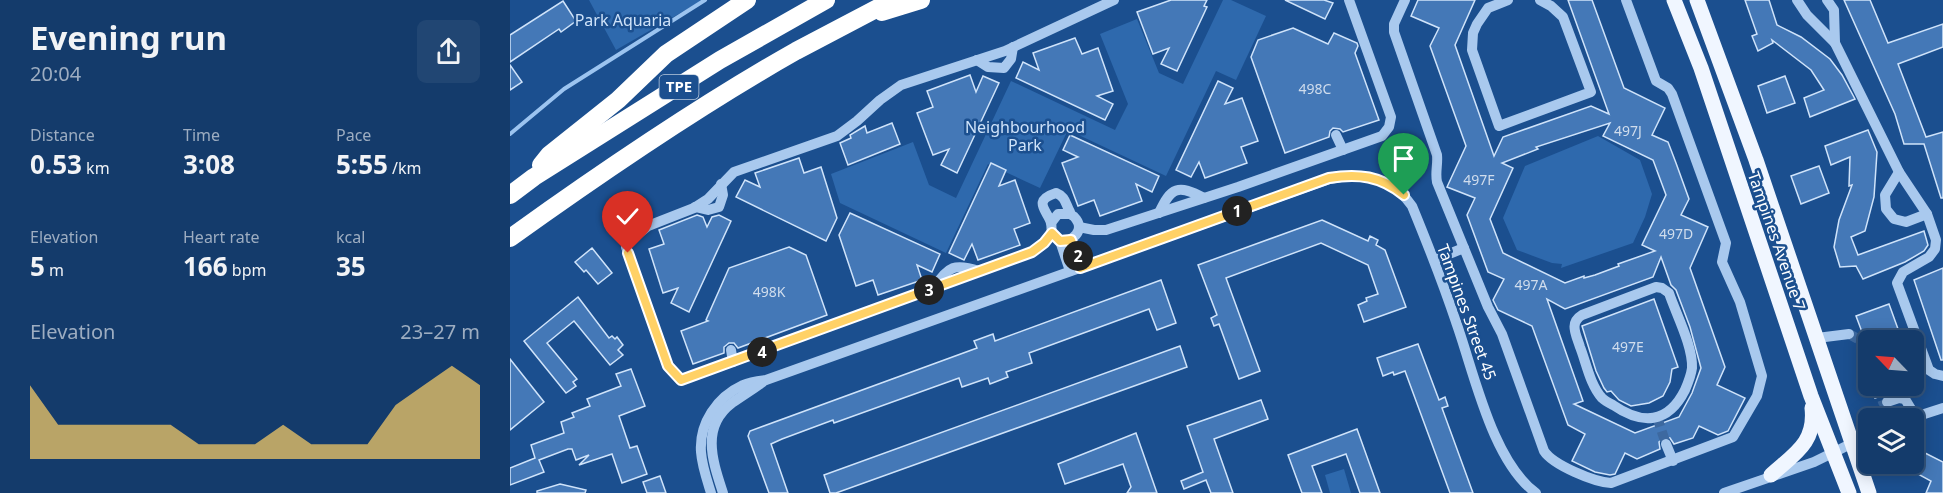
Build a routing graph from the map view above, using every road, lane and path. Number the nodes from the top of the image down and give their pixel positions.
1 (747, 0) edge
2 (826, 0) edge
3 (893, 0) edge
4 (921, 0) edge
5 (1114, 0) edge
6 (1349, 0) edge
7 (1405, 0) edge
8 (1540, 0) edge
9 (1626, 0) edge
10 (1674, 0) edge
11 (1697, 0) edge
12 (1797, 0) edge
13 (1827, 0) edge
14 (1504, 1) edge
15 (857, 20) junction
16 (1835, 43) junction
17 (1013, 47) junction
18 (977, 60) junction
19 (1336, 135) dead end
20 (1342, 150) junction
21 (1899, 172) junction
22 (534, 177) junction
23 (510, 195) edge
24 (1203, 198) junction
25 (1158, 213) junction
26 (1070, 214) junction
27 (1927, 214) junction
28 (1079, 226) junction
29 (1051, 228) junction
30 (510, 238) edge
31 (1066, 241) junction
32 (1464, 248) junction
33 (1434, 260) junction
34 (1075, 269) junction
35 (1582, 315) joint
36 (1850, 334) dead end
37 (1817, 338) junction
38 (731, 350) dead end
39 (733, 362) junction
40 (1943, 376) edge
41 (766, 380) junction
42 (1811, 396) junction
43 (1887, 402) tunnel mouth
44 (1910, 408) edge
45 (1943, 408) edge
46 (1924, 415) edge
47 (1858, 440) edge
48 (1852, 442) junction
49 (1666, 444) tunnel mouth
50 (1833, 452) junction
51 (1673, 461) junction
52 (1872, 474) edge
53 (1771, 475) junction
54 (1869, 492) edge
55 (711, 493) edge
56 (723, 493) edge
57 (1536, 493) edge
58 (1724, 493) edge
59 (1849, 493) edge

1 - 22 highway
2 - 22 highway, TPE
3 - 15 highway, TPE
4 - 15 highway
5 - 17 street
6 - 20 street
7 - 32 street
8 - 14 street
9 - 51 street
10 - 42 main road, Tampines Avenue 7
11 - 37 main road, Tampines Avenue 7
12 - 16 street
13 - 16 street
15 - 30 highway, TPE
16 - 21 street
17 - 18 street
17 - 18 street
18 - 39 street
19 - 20 street
20 - 24 street
21 - 27 street
21 - 27 street
22 - 23 highway, TPE
24 - 25 street
24 - 25 street
25 - 28 street
26 - 28 street
26 - 29 street
26 - 29 street
27 - 40 street
28 - 31 street
29 - 31 street
29 - 39 street
31 - 34 street
32 - 33 street
32 - 51 street
33 - 34 street, Tampines Street 45
33 - 57 street, Tampines Street 45
34 - 41 street, Tampines Street 45
35 - 35 street
36 - 37 street
37 - 48 main road, Tampines Avenue 7
38 - 39 street
41 - 55 street, Tampines Street 45
41 - 56 street, Tampines Street 45
42 - 50 main road, Tampines Avenue 7
42 - 53 main road
43 - 44 street
45 - 46 street
47 - 48 street
48 - 50 street
48 - 54 main road, Tampines Avenue 7
49 - 51 street
50 - 53 street
50 - 59 main road, Tampines Avenue 7
52 - 54 main road
53 - 58 street

